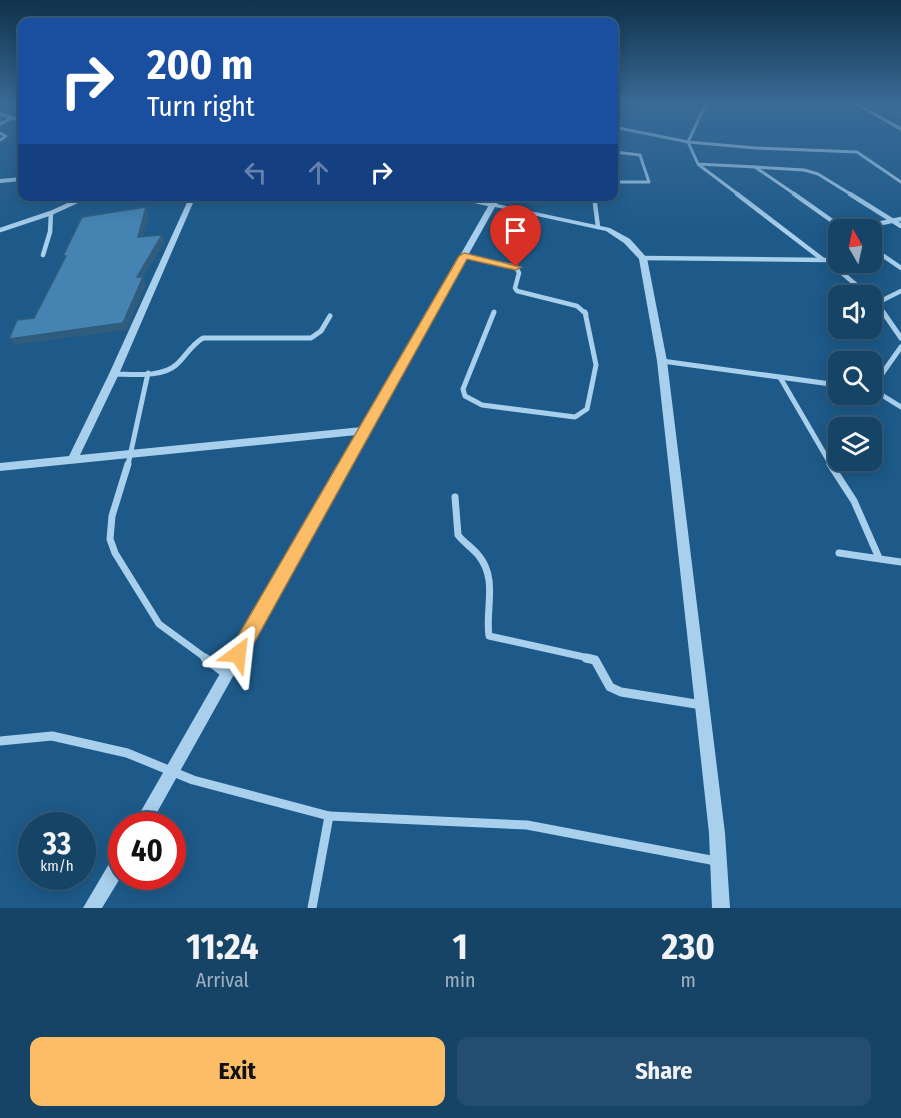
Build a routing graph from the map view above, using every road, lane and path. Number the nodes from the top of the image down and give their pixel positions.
1 (690, 145) edge
2 (726, 145) edge
3 (618, 152) edge
4 (698, 164) junction
5 (755, 167) junction
6 (18, 179) edge
7 (0, 181) edge
8 (618, 182) edge
9 (901, 182) edge
10 (77, 201) edge
11 (191, 201) edge
12 (496, 201) edge
13 (595, 201) edge
14 (51, 213) junction
15 (829, 219) edge
16 (901, 219) edge
17 (893, 221) junction
18 (882, 223) edge
19 (901, 226) edge
20 (598, 227) junction
21 (0, 230) edge
22 (43, 255) dead end
23 (882, 255) edge
24 (464, 256) junction
25 (643, 258) junction
26 (822, 260) junction
27 (901, 268) edge
28 (856, 285) edge
29 (901, 291) edge
30 (882, 300) edge
31 (882, 310) edge
32 (494, 312) dead end
33 (330, 316) dead end
34 (901, 338) edge
35 (901, 347) edge
36 (662, 361) junction
37 (148, 373) junction
38 (114, 374) junction
39 (882, 375) edge
40 (782, 379) junction
41 (828, 384) edge
42 (882, 395) edge
43 (901, 407) edge
44 (365, 430) junction
45 (131, 454) junction
46 (72, 460) junction
47 (0, 467) edge
48 (455, 497) dead end
49 (839, 554) dead end
50 (879, 558) junction
51 (901, 562) edge
52 (226, 675) junction
53 (702, 705) junction
54 (0, 741) edge
55 (172, 772) junction
56 (149, 812) edge
57 (328, 816) junction
58 (719, 862) junction
59 (108, 881) edge
60 (92, 908) edge
61 (312, 908) edge
62 (721, 908) edge

1 - 4 street
2 - 9 street
3 - 8 street
4 - 5 street
4 - 26 street
5 - 15 street
5 - 17 street
6 - 7 street
10 - 14 street
11 - 38 street
12 - 20 street
12 - 24 street
13 - 20 street
14 - 21 street
14 - 22 street
16 - 17 street
17 - 18 street
17 - 19 street
20 - 25 street
23 - 27 street
24 - 32 street
24 - 44 street
25 - 26 street
25 - 36 street
26 - 28 street
29 - 30 street
31 - 34 street
33 - 37 street
35 - 39 street
36 - 40 street
36 - 53 street
37 - 38 street
37 - 45 street
38 - 46 street
40 - 41 street
40 - 50 street
42 - 43 street
44 - 45 street
44 - 52 street
45 - 46 street
45 - 52 street
46 - 47 street
48 - 53 street
49 - 50 street
50 - 51 street
52 - 55 street
53 - 58 street
54 - 55 street
55 - 56 street
55 - 57 street
57 - 58 street
57 - 61 street
58 - 62 street
59 - 60 street

